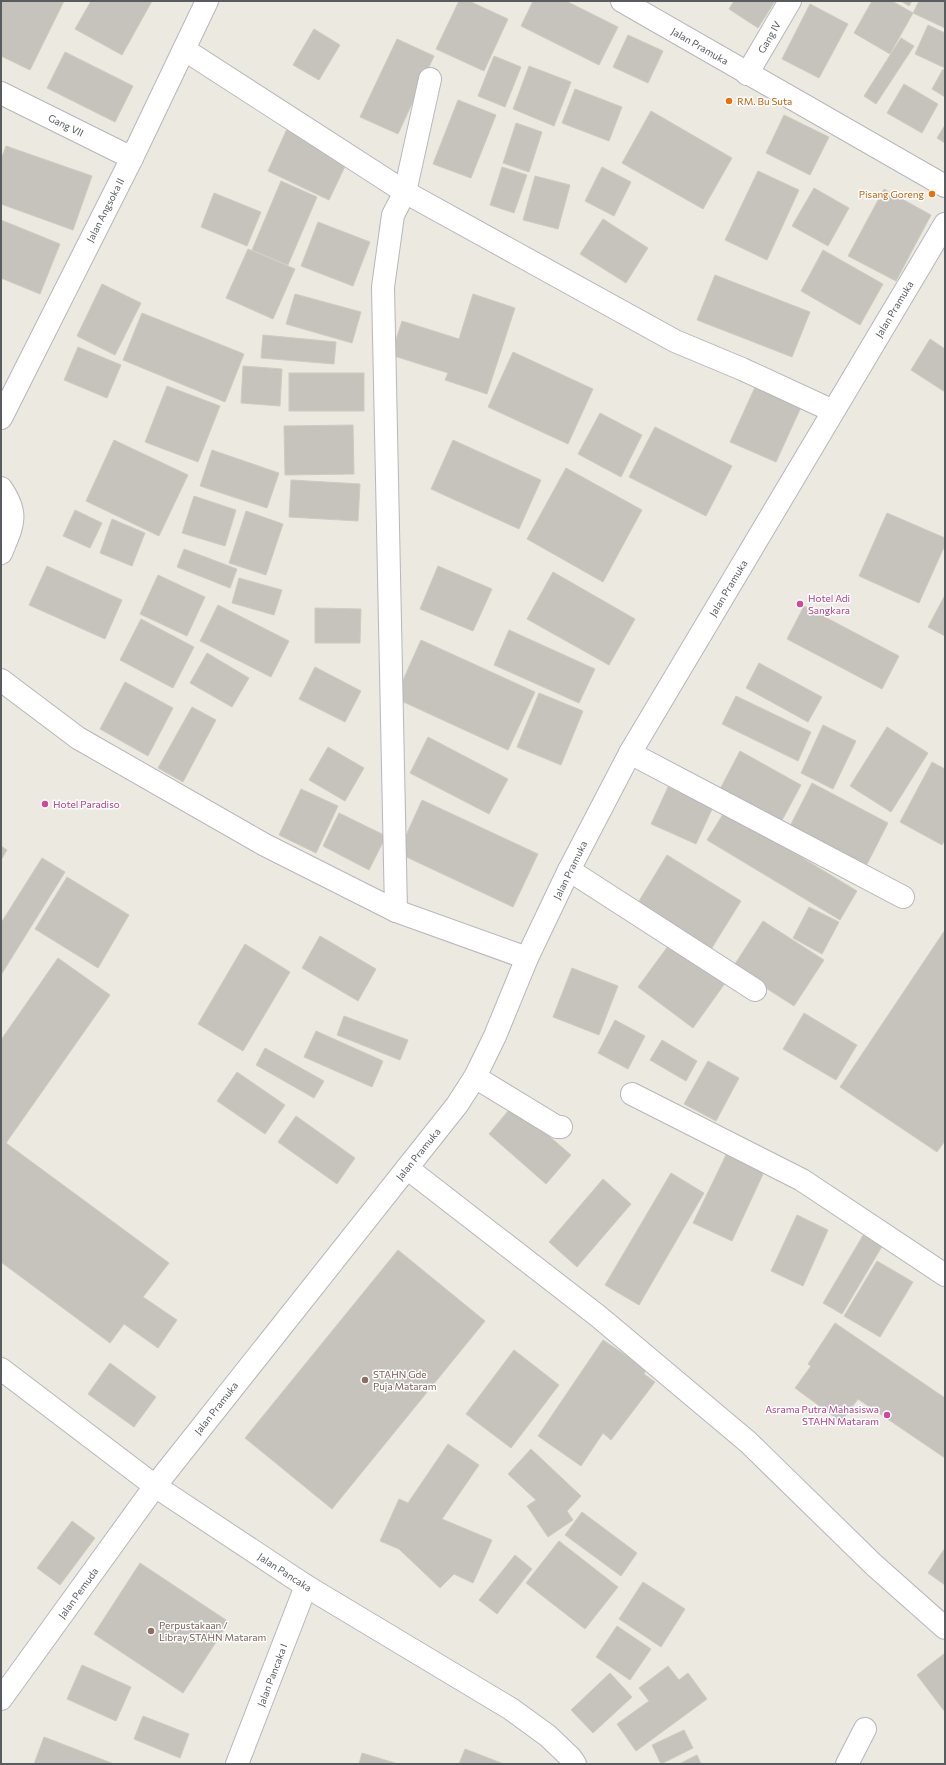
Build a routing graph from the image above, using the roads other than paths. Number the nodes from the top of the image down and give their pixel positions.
1 (207, 1) edge
2 (622, 1) edge
3 (790, 1) edge
4 (185, 50) junction
5 (747, 74) junction
6 (430, 79) dead end
7 (1, 93) edge
8 (132, 158) junction
9 (945, 186) edge
10 (405, 192) junction
11 (945, 224) edge
12 (833, 411) junction
13 (1, 418) edge
14 (1, 488) edge
15 (1, 553) edge
16 (1, 680) edge
17 (630, 753) junction
18 (569, 870) junction
19 (903, 897) dead end
20 (396, 911) junction
21 (527, 958) junction
22 (755, 990) dead end
23 (475, 1077) junction
24 (632, 1094) dead end
25 (561, 1127) dead end
26 (407, 1168) junction
27 (945, 1276) edge
28 (1, 1370) edge
29 (154, 1486) junction
30 (306, 1586) junction
31 (945, 1628) edge
32 (1, 1700) edge
33 (865, 1729) dead end
34 (237, 1764) edge
35 (575, 1764) edge
36 (847, 1764) edge

1 - 4 street, Jalan Angsoka II
2 - 5 street, Jalan Pramuka
3 - 5 street, Gang IV
4 - 8 street, Jalan Angsoka II
4 - 10 street
5 - 9 street, Jalan Pramuka
6 - 10 street
7 - 8 street, Gang VII
8 - 13 street, Jalan Angsoka II
10 - 12 street
10 - 20 street
11 - 12 street, Jalan Pramuka
12 - 17 street, Jalan Pramuka
14 - 15 street
16 - 20 street
17 - 18 street, Jalan Pramuka
17 - 19 street
18 - 21 street, Jalan Pramuka
18 - 22 street
20 - 21 street
21 - 23 street, Jalan Pramuka
23 - 25 street
23 - 26 street, Jalan Pramuka
24 - 27 street
26 - 29 street, Jalan Pramuka
26 - 31 street
28 - 29 street, Jalan Pancaka
29 - 30 street, Jalan Pancaka
29 - 32 street, Jalan Pemuda
30 - 34 street, Jalan Pancaka I
30 - 35 street, Jalan Pancaka
33 - 36 street

